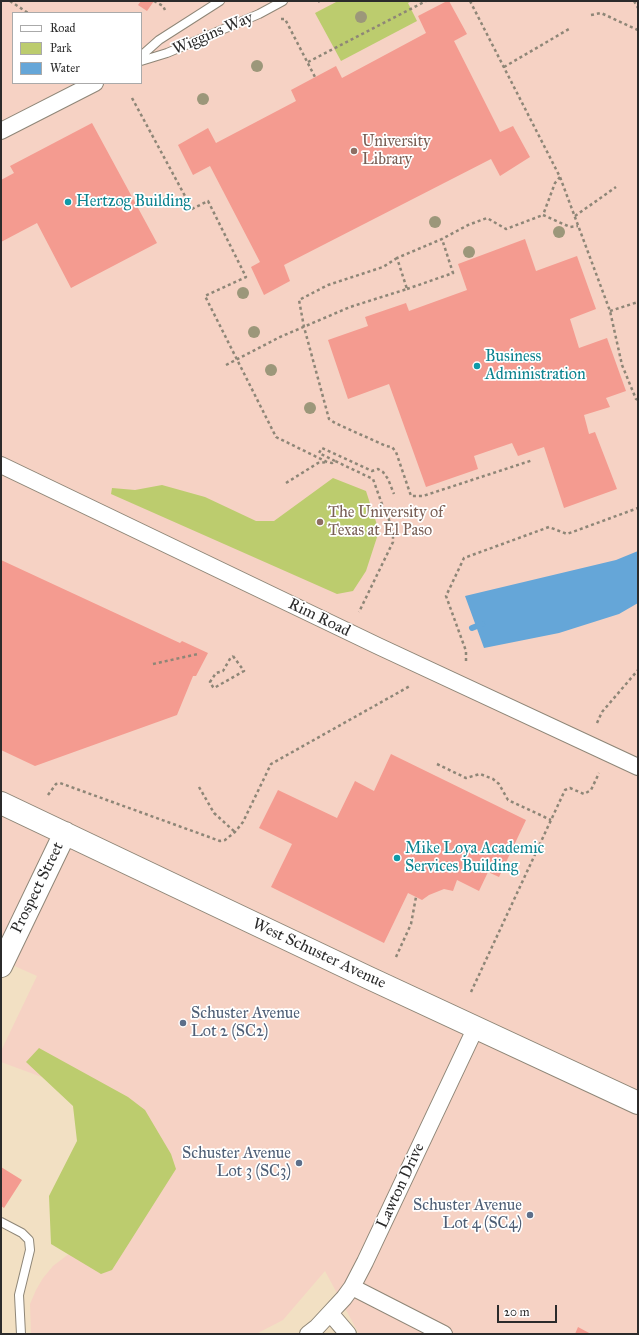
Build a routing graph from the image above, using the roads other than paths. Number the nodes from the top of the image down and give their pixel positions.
1 (220, 1) edge
2 (283, 1) edge
3 (142, 55) edge
4 (142, 61) edge
5 (93, 84) edge
6 (1, 131) edge
7 (1, 465) edge
8 (638, 767) edge
9 (1, 802) edge
10 (66, 832) junction
11 (1, 966) edge
12 (476, 1027) junction
13 (638, 1103) edge
14 (1, 1222) edge
15 (352, 1287) junction
16 (330, 1313) junction
17 (21, 1334) edge
18 (308, 1334) edge
19 (348, 1334) edge
20 (444, 1334) edge

1 - 3 lane, Wiggins Way
2 - 4 lane, Wiggins Way
5 - 6 street
7 - 8 street, Rim Road
9 - 10 main road, West Schuster Avenue
10 - 11 main road, Prospect Street
10 - 12 main road, West Schuster Avenue
12 - 13 main road, West Schuster Avenue
12 - 15 street, Lawton Drive
14 - 17 lane
15 - 16 street, Lawton Drive
15 - 20 street
16 - 18 street, Lawton Drive
16 - 19 street

